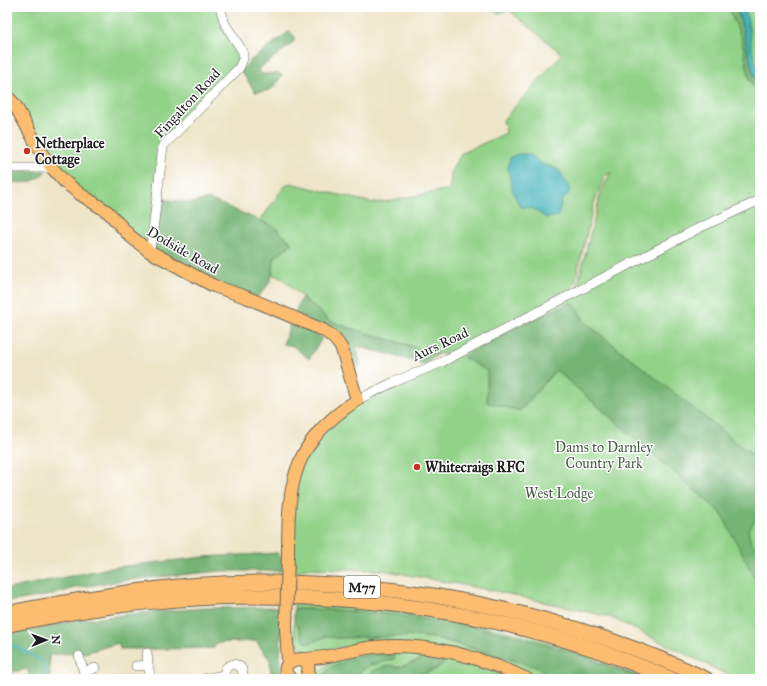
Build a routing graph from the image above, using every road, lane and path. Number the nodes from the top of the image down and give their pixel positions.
1 (220, 7) edge
2 (7, 96) edge
3 (7, 168) edge
4 (52, 168) junction
5 (760, 200) edge
6 (149, 251) junction
7 (357, 400) junction
8 (7, 613) edge
9 (7, 625) edge
10 (147, 653) dead end
11 (79, 656) dead end
12 (328, 657) junction
13 (296, 660) junction
14 (148, 665) junction
15 (136, 666) dead end
16 (95, 668) dead end
17 (85, 675) edge
18 (225, 677) edge
19 (306, 677) edge
20 (289, 678) edge
21 (151, 679) edge
22 (204, 679) edge
23 (241, 679) edge
24 (527, 679) edge
25 (671, 679) edge
26 (706, 679) edge

1 - 6 street, Fingalton Road
2 - 4 main road, Dodside Road
3 - 4 street
4 - 6 main road, Dodside Road
5 - 7 street, Aurs Road
6 - 7 main road, Dodside Road
7 - 13 main road, Aurs Road, bridge
8 - 26 highway, M77
9 - 25 highway, M77
10 - 14 street
11 - 17 street
12 - 13 main road
12 - 19 main road
12 - 24 main road
13 - 19 main road, Aurs Road
13 - 20 main road
14 - 15 street
14 - 21 street
16 - 17 street
18 - 22 street
18 - 23 street

